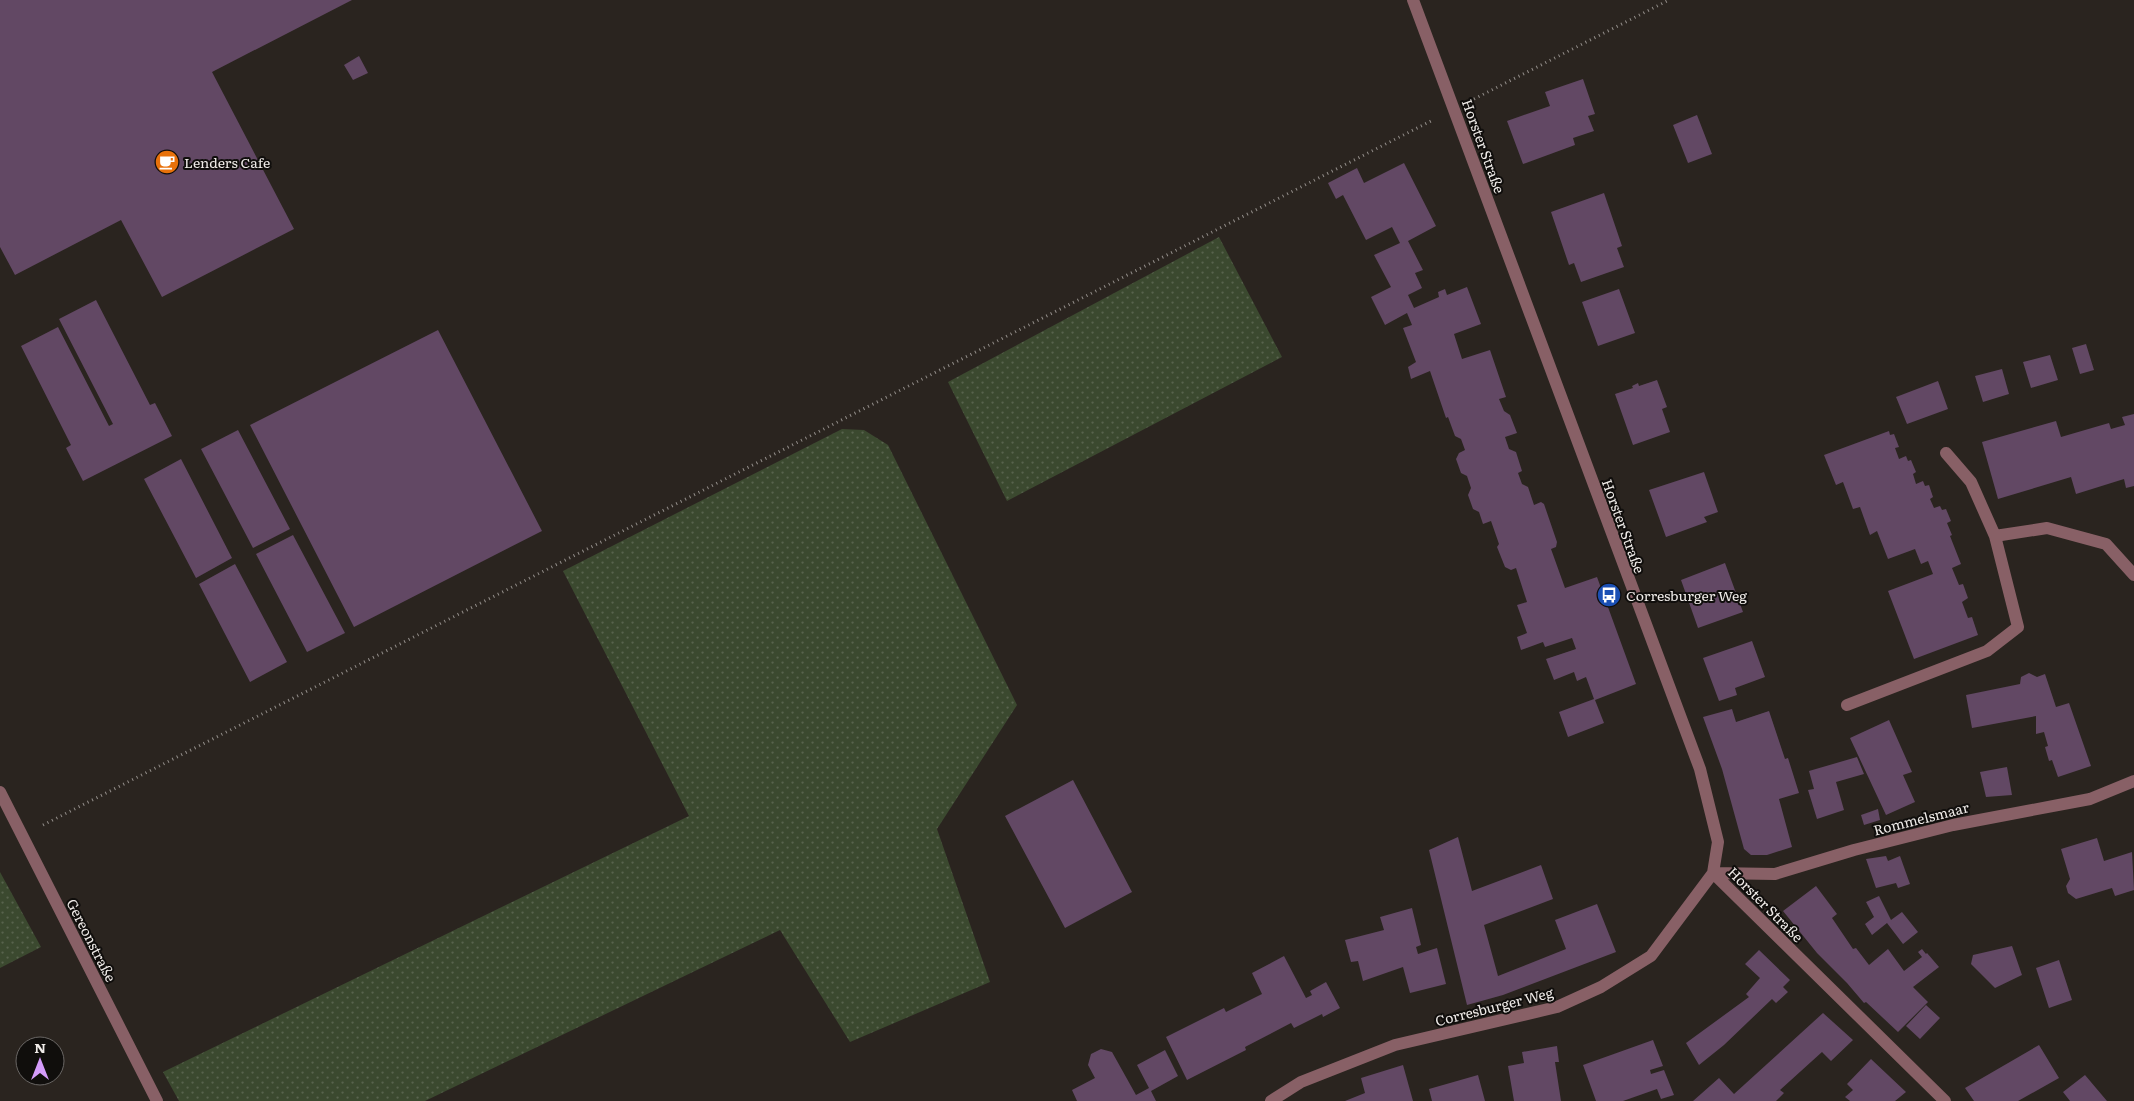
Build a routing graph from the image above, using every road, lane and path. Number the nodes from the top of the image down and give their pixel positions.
1 (1413, 0) edge
2 (1669, 0) edge
3 (1454, 109) junction
4 (1946, 453) dead end
5 (1994, 536) junction
6 (2134, 576) edge
7 (1848, 705) dead end
8 (2134, 782) edge
9 (0, 792) edge
10 (23, 836) junction
11 (1713, 873) junction
12 (157, 1101) edge
13 (1271, 1101) edge
14 (1945, 1101) edge

1 - 3 street, Horster Straße
2 - 3 path
3 - 10 path
3 - 11 street, Horster Straße
4 - 5 street
5 - 6 street
5 - 7 street
8 - 11 street, Rommelsmaar
9 - 10 street, Gereonstraße
10 - 12 street, Gereonstraße
11 - 13 street, Corresburger Weg
11 - 14 street, Horster Straße

